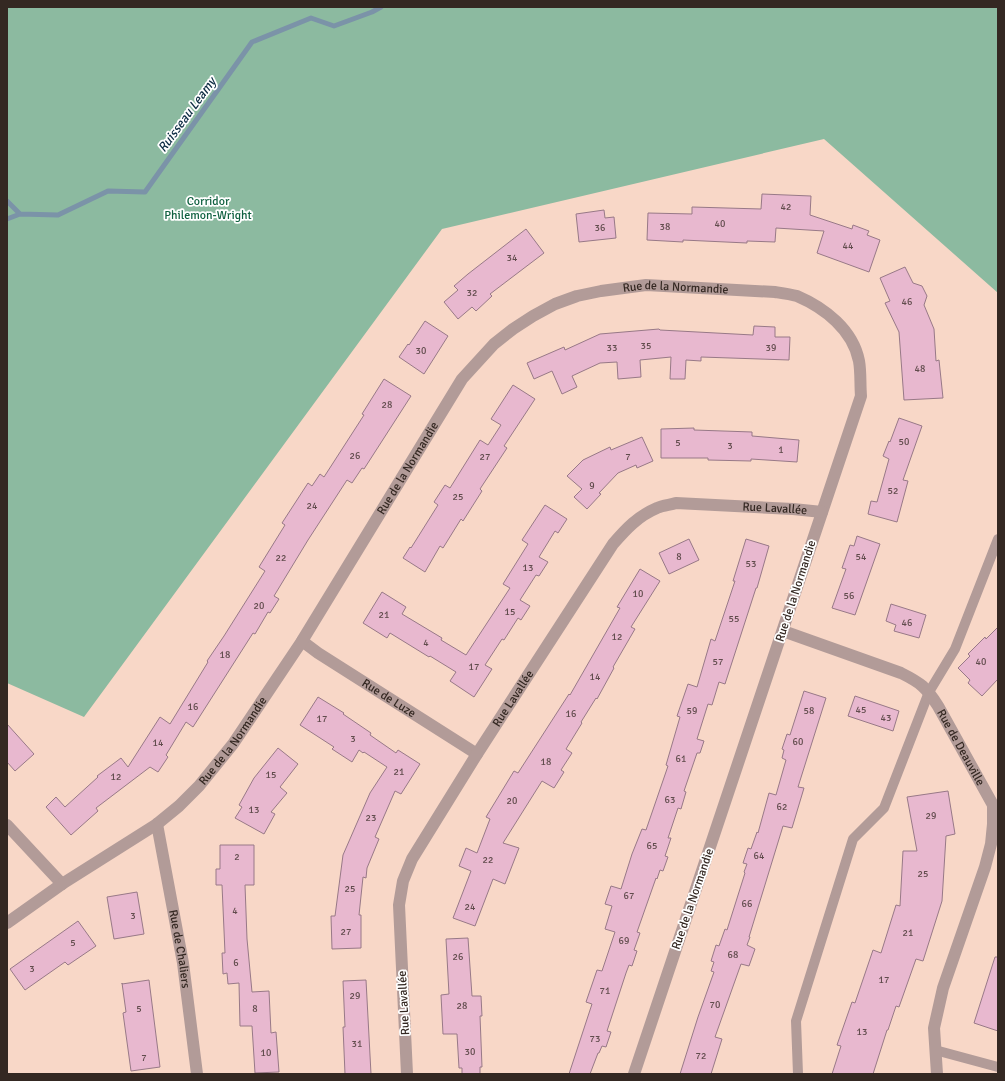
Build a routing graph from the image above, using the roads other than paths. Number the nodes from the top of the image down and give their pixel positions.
1 (822, 512) junction
2 (998, 539) edge
3 (783, 631) junction
4 (302, 641) junction
5 (929, 692) junction
6 (477, 754) junction
7 (996, 804) edge
8 (157, 824) junction
9 (7, 825) edge
10 (62, 884) junction
11 (7, 923) edge
12 (935, 1050) junction
13 (998, 1067) edge
14 (197, 1074) edge
15 (407, 1074) edge
16 (634, 1074) edge
17 (798, 1074) edge
18 (937, 1074) edge

1 - 3 street, Rue de la Normandie
1 - 4 street, Rue de la Normandie
1 - 6 street, Rue Lavallée
2 - 5 lane
3 - 5 street, Rue de Deauville
3 - 16 street, Rue de la Normandie
4 - 6 street, Rue de Luze
4 - 8 street, Rue de la Normandie
5 - 7 street, Rue de Deauville
5 - 17 lane
6 - 15 street, Rue Lavallée
7 - 12 street, Rue de Deauville
8 - 10 street, Rue de la Normandie
8 - 14 street, Rue de Chaliers
9 - 10 street
10 - 11 street, Rue de la Normandie
12 - 13 lane
12 - 18 street, Rue de Deauville

